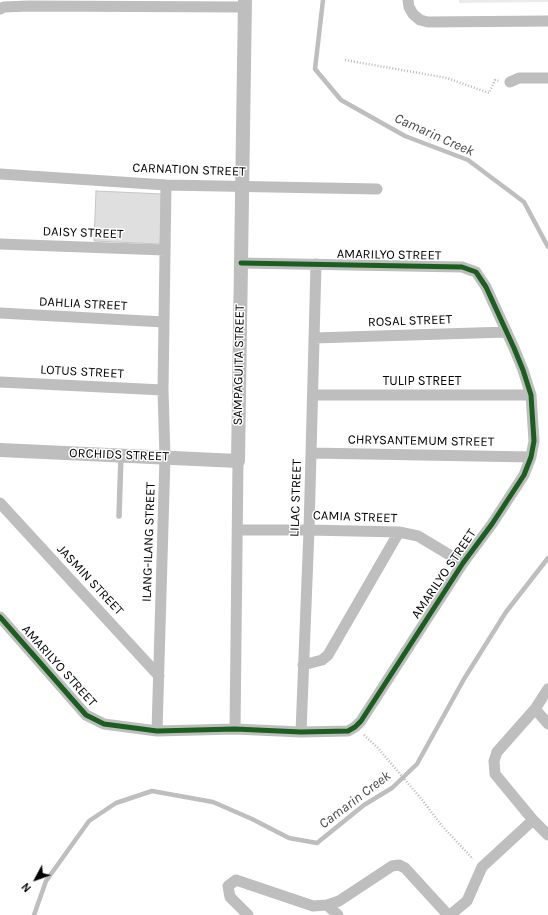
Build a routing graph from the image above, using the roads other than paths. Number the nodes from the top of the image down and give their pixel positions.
1 (408, 0) edge
2 (66, 3) edge
3 (245, 4) edge
4 (0, 9) edge
5 (548, 21) edge
6 (548, 78) edge
7 (510, 82) road end
8 (0, 174) edge
9 (166, 185) junction
10 (241, 186) junction
11 (378, 189) dead end
12 (0, 244) edge
13 (165, 250) junction
14 (241, 263) junction
15 (316, 264) junction
16 (0, 313) edge
17 (164, 322) junction
18 (507, 332) junction
19 (314, 338) junction
20 (0, 382) edge
21 (163, 390) junction
22 (313, 395) junction
23 (531, 395) junction
24 (0, 450) edge
25 (311, 453) junction
26 (121, 455) junction
27 (165, 457) junction
28 (531, 457) junction
29 (238, 461) junction
30 (0, 503) edge
31 (119, 516) dead end
32 (237, 530) junction
33 (309, 530) junction
34 (399, 532) junction
35 (464, 563) junction
36 (0, 617) edge
37 (303, 665) junction
38 (159, 676) junction
39 (548, 689) edge
40 (535, 709) junction
41 (548, 724) edge
42 (235, 729) junction
43 (157, 731) junction
44 (301, 732) junction
45 (533, 820) junction
46 (548, 835) edge
47 (327, 905) junction
48 (248, 915) edge
49 (338, 915) edge
50 (449, 915) edge

1 - 5 street
2 - 3 street
2 - 4 street
3 - 10 street, SAMPAGUITA STREET
6 - 7 street
8 - 9 street, CARNATION STREET
9 - 10 street, CARNATION STREET
9 - 13 street, ILANG-ILANG STREET
10 - 11 street, CARNATION STREET
10 - 14 street, SAMPAGUITA STREET
12 - 13 street, DAISY STREET
13 - 17 street, ILANG-ILANG STREET
14 - 15 street, AMARILYO STREET
14 - 29 street, SAMPAGUITA STREET
15 - 18 street, AMARILYO STREET
15 - 19 street, LILAC STREET
16 - 17 street, DAHLIA STREET
17 - 21 street, ILANG-ILANG STREET
18 - 19 street, ROSAL STREET
18 - 23 street, AMARILYO STREET
19 - 22 street, LILAC STREET
20 - 21 street, LOTUS STREET
21 - 27 street, ILANG-ILANG STREET
22 - 23 street, TULIP STREET
22 - 25 street, LILAC STREET
23 - 28 street, AMARILYO STREET
24 - 26 street, ORCHIDS STREET
25 - 28 street, CHRYSANTEMUM STREET
25 - 33 street, LILAC STREET
26 - 27 street, ORCHIDS STREET
26 - 31 lane
27 - 29 street, ORCHIDS STREET
27 - 38 street, ILANG-ILANG STREET
28 - 35 street, AMARILYO STREET
29 - 32 street, SAMPAGUITA STREET
30 - 38 street, JASMIN STREET
32 - 33 street, CAMIA STREET
32 - 42 street, SAMPAGUITA STREET
33 - 34 street, CAMIA STREET
33 - 37 street, LILAC STREET
34 - 35 street, CAMIA STREET
34 - 37 street
35 - 44 street, AMARILYO STREET
36 - 43 street, AMARILYO STREET
37 - 44 street, LILAC STREET
38 - 43 street, ILANG-ILANG STREET
39 - 40 street
40 - 41 street
40 - 45 street
42 - 43 street, AMARILYO STREET
42 - 44 street, AMARILYO STREET
45 - 46 street
45 - 50 street
47 - 48 street
47 - 49 street
47 - 50 street

